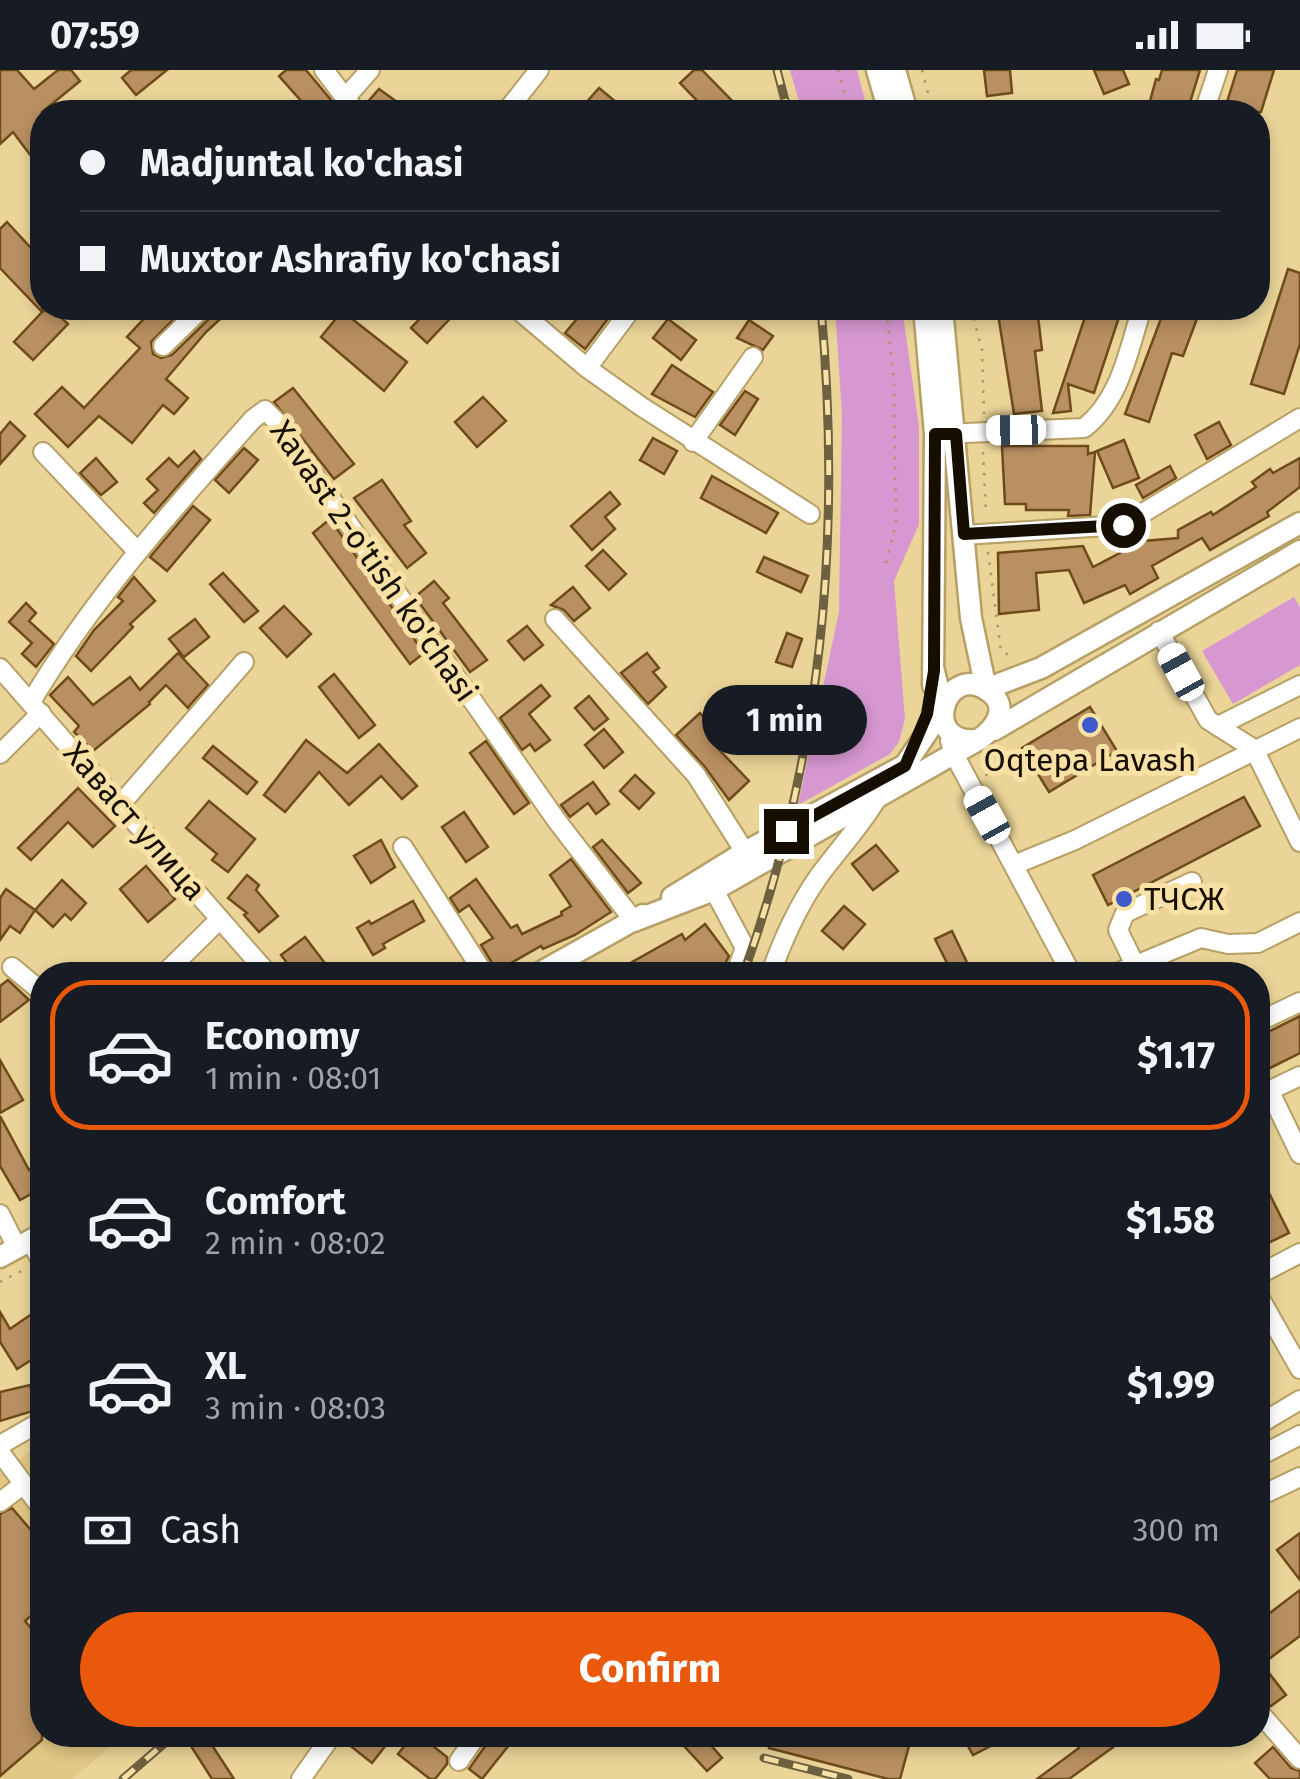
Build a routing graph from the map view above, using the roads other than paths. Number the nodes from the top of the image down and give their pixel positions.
1 (324, 70) edge
2 (370, 70) edge
3 (539, 70) edge
4 (877, 70) edge
5 (896, 70) edge
6 (1218, 70) edge
7 (347, 100) edge
8 (354, 100) edge
9 (515, 100) edge
10 (886, 100) edge
11 (904, 100) edge
12 (1208, 100) edge
13 (190, 320) edge
14 (530, 320) edge
15 (623, 320) edge
16 (926, 320) edge
17 (942, 320) edge
18 (1138, 320) edge
19 (163, 346) dead end
20 (753, 357) dead end
21 (587, 368) junction
22 (1300, 418) edge
23 (945, 434) junction
24 (693, 442) junction
25 (43, 452) dead end
26 (810, 514) dead end
27 (1300, 523) edge
28 (964, 534) junction
29 (136, 550) junction
30 (1300, 552) edge
31 (555, 619) dead end
32 (1159, 631) junction
33 (977, 642) junction
34 (244, 662) dead end
35 (0, 668) edge
36 (1041, 668) junction
37 (934, 671) junction
38 (1300, 685) edge
39 (986, 689) junction
40 (36, 708) junction
41 (944, 718) junction
42 (1218, 726) junction
43 (1300, 728) edge
44 (986, 735) junction
45 (1254, 749) junction
46 (0, 754) edge
47 (954, 754) junction
48 (905, 766) junction
49 (876, 800) junction
50 (120, 804) junction
51 (1300, 842) edge
52 (403, 847) dead end
53 (745, 852) junction
54 (1014, 865) junction
55 (1192, 882) dead end
56 (714, 890) junction
57 (220, 918) junction
58 (634, 922) junction
59 (1300, 922) edge
60 (176, 962) edge
61 (258, 962) edge
62 (477, 962) edge
63 (560, 962) edge
64 (740, 962) edge
65 (776, 962) edge
66 (1065, 962) edge
67 (1134, 962) edge
68 (1142, 962) edge
69 (12, 967) dead end
70 (30, 982) edge
71 (1300, 1002) edge
72 (1270, 1016) edge
73 (1300, 1076) edge
74 (1270, 1090) edge
75 (1270, 1105) edge
76 (1300, 1154) edge
77 (0, 1214) edge
78 (23, 1245) edge
79 (1300, 1253) edge
80 (1270, 1268) edge
81 (1270, 1316) edge
82 (1300, 1369) edge
83 (1300, 1400) edge
84 (1270, 1417) edge
85 (30, 1429) edge
86 (1300, 1435) edge
87 (0, 1448) edge
88 (1270, 1451) edge
89 (1300, 1477) edge
90 (24, 1484) junction
91 (1270, 1491) edge
92 (30, 1492) edge
93 (0, 1502) edge
94 (1270, 1725) edge
95 (323, 1747) edge
96 (469, 1747) edge
97 (1300, 1759) edge
98 (459, 1761) dead end
99 (300, 1779) edge

1 - 7 street
2 - 8 street
3 - 9 street
4 - 10 main road
5 - 11 main road
6 - 12 street
13 - 19 street
14 - 21 street
15 - 21 street
16 - 23 main road
17 - 23 main road
18 - 23 street
20 - 24 street
21 - 24 street
22 - 28 street
23 - 28 main road
23 - 37 main road
24 - 26 street
25 - 29 street
27 - 36 main road
28 - 33 main road
29 - 40 street, Xavast 2-o'tish ko'chasi
29 - 58 street, Xavast 2-o'tish ko'chasi
30 - 32 main road
31 - 53 street
32 - 42 street
32 - 44 main road
33 - 36 main road
33 - 39 main road
34 - 50 street
35 - 40 street, Хаваст улица
36 - 39 main road
37 - 41 main road
37 - 48 main road
38 - 42 street
39 - 41 main road
39 - 44 main road
40 - 46 street, Xavast 2-o'tish ko'chasi
40 - 50 street, Хаваст улица
41 - 44 main road
41 - 47 street
41 - 48 main road
42 - 45 street
43 - 45 street
44 - 47 main road
45 - 51 street
45 - 54 street
47 - 49 main road
47 - 54 street
48 - 53 main road
49 - 56 main road
49 - 65 street
50 - 57 street, Хаваст улица
52 - 62 street
53 - 58 main road
54 - 66 street
55 - 67 street
56 - 58 main road
56 - 64 street
57 - 60 street
57 - 61 street, Хаваст улица
58 - 63 main road
59 - 68 street
69 - 70 street
71 - 72 street
73 - 74 street
75 - 76 street
77 - 78 street
79 - 80 street
81 - 82 street
83 - 84 street
85 - 87 street
86 - 88 street
87 - 90 street
89 - 91 street
90 - 92 street
90 - 93 street
94 - 97 street
95 - 99 street
96 - 98 street

